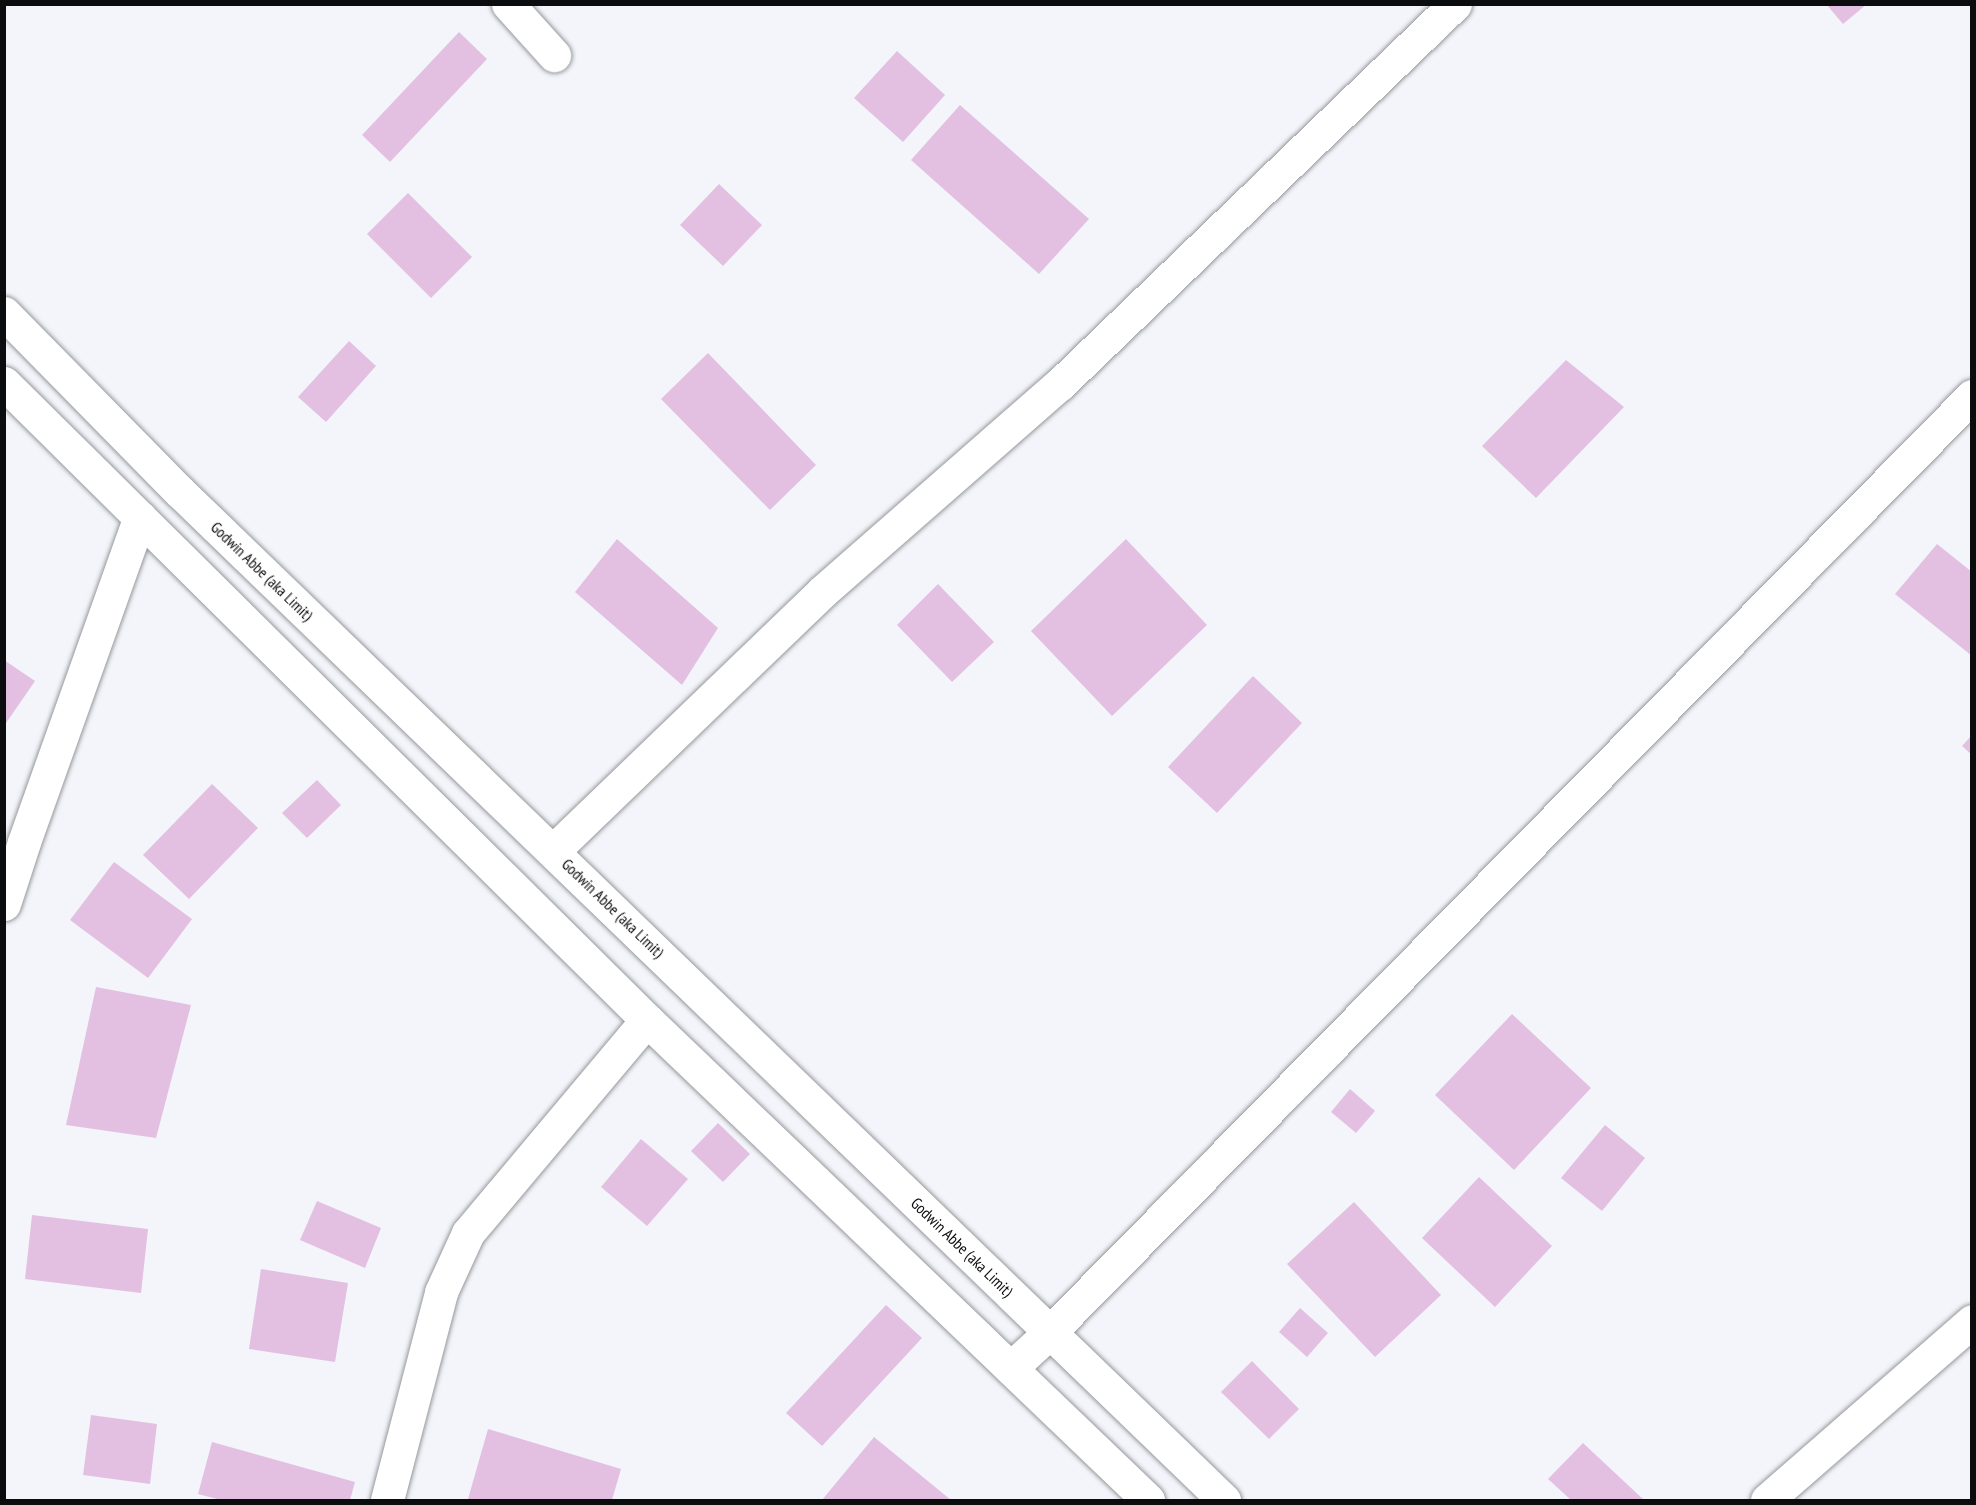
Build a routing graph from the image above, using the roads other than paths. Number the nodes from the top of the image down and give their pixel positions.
1 (508, 4) edge
2 (1455, 4) edge
3 (554, 55) dead end
4 (4, 313) edge
5 (4, 383) edge
6 (1971, 396) edge
7 (140, 517) junction
8 (553, 851) junction
9 (4, 904) edge
10 (647, 1020) junction
11 (1971, 1320) edge
12 (1050, 1332) junction
13 (1011, 1368) junction
14 (387, 1500) edge
15 (1148, 1500) edge
16 (1224, 1500) edge
17 (1767, 1500) edge

1 - 3 street
2 - 8 street
4 - 8 street, Godwin Abbe (aka Limit)
5 - 7 street
6 - 12 street
7 - 9 street
7 - 10 street
8 - 12 street, Godwin Abbe (aka Limit)
10 - 13 street
10 - 14 street
11 - 17 street
12 - 13 street
12 - 16 street, Godwin Abbe (aka Limit)
13 - 15 street

